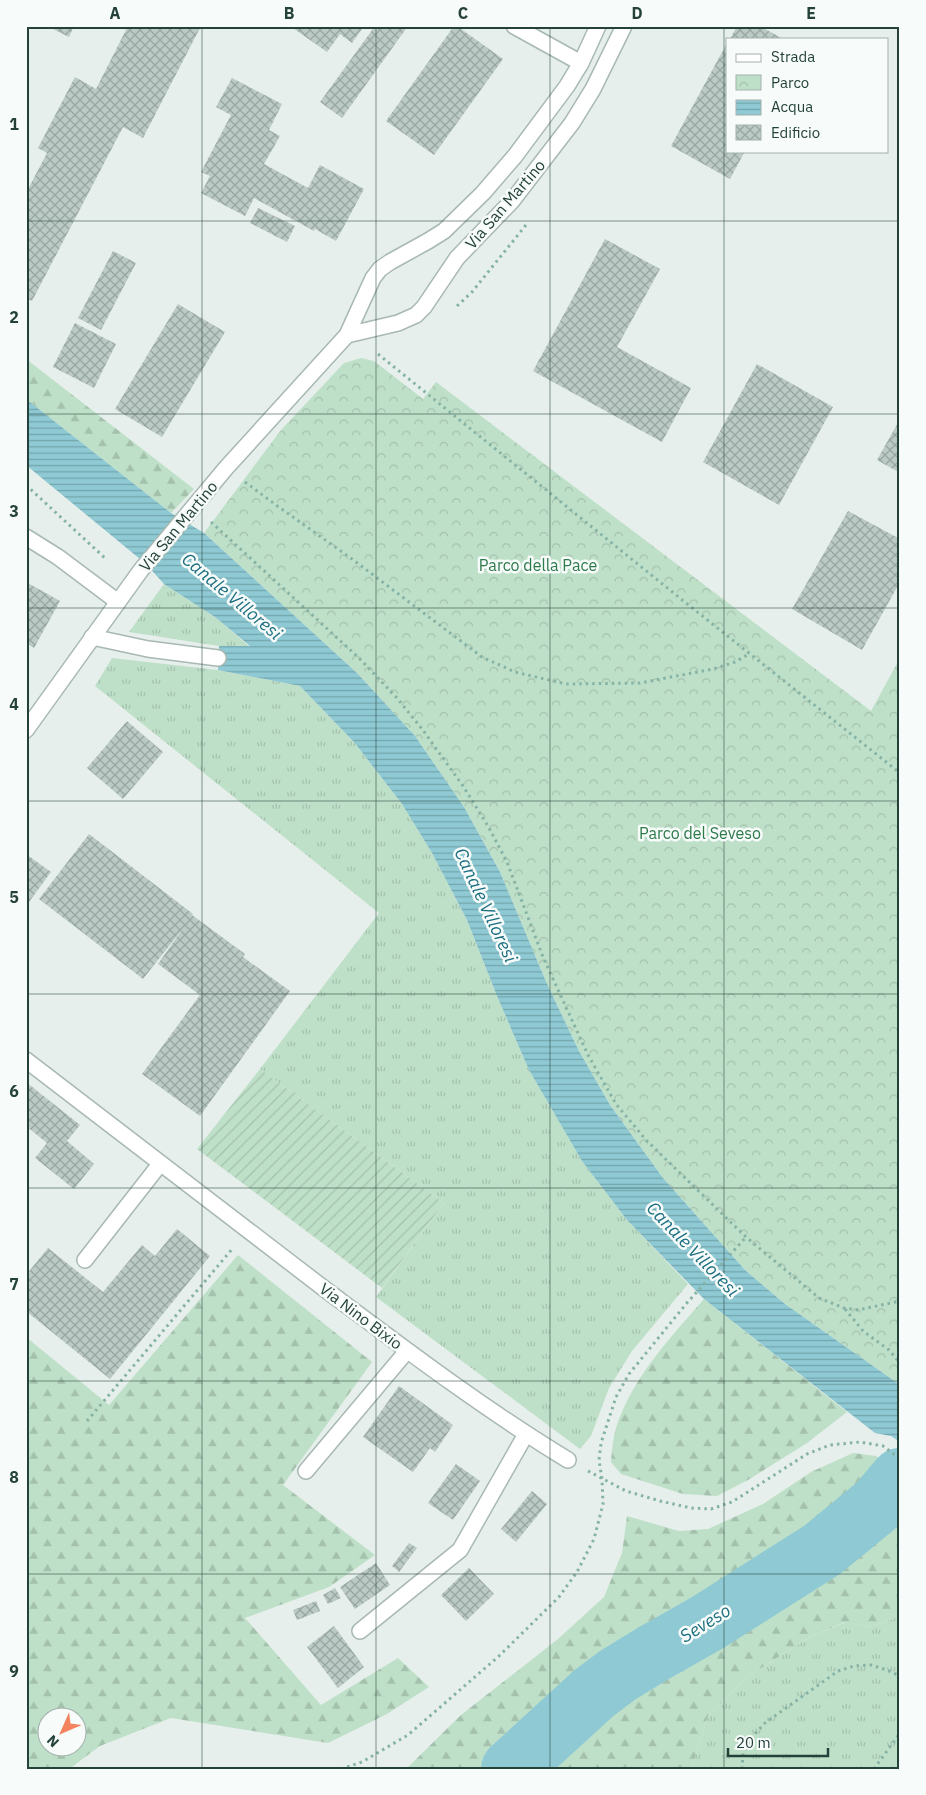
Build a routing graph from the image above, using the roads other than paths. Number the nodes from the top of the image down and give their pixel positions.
1 (514, 26) edge
2 (598, 26) edge
3 (624, 26) edge
4 (581, 63) junction
5 (347, 334) junction
6 (26, 537) edge
7 (118, 602) junction
8 (92, 637) junction
9 (218, 658) dead end
10 (26, 730) edge
11 (26, 1060) edge
12 (160, 1164) junction
13 (85, 1260) dead end
14 (407, 1351) junction
15 (526, 1434) junction
16 (568, 1460) road end
17 (306, 1471) dead end
18 (360, 1631) dead end

1 - 4 street
2 - 4 street, Via San Martino
3 - 5 street, Via San Martino
4 - 5 street, Via San Martino
5 - 7 street, Via San Martino
6 - 7 street
7 - 8 street, Via San Martino
8 - 9 street
8 - 10 street, Via San Martino
11 - 12 street, Via Nino Bixio
12 - 13 street
12 - 14 street, Via Nino Bixio
14 - 15 street, Via Nino Bixio
14 - 17 street
15 - 16 street, Via Nino Bixio
15 - 18 street

